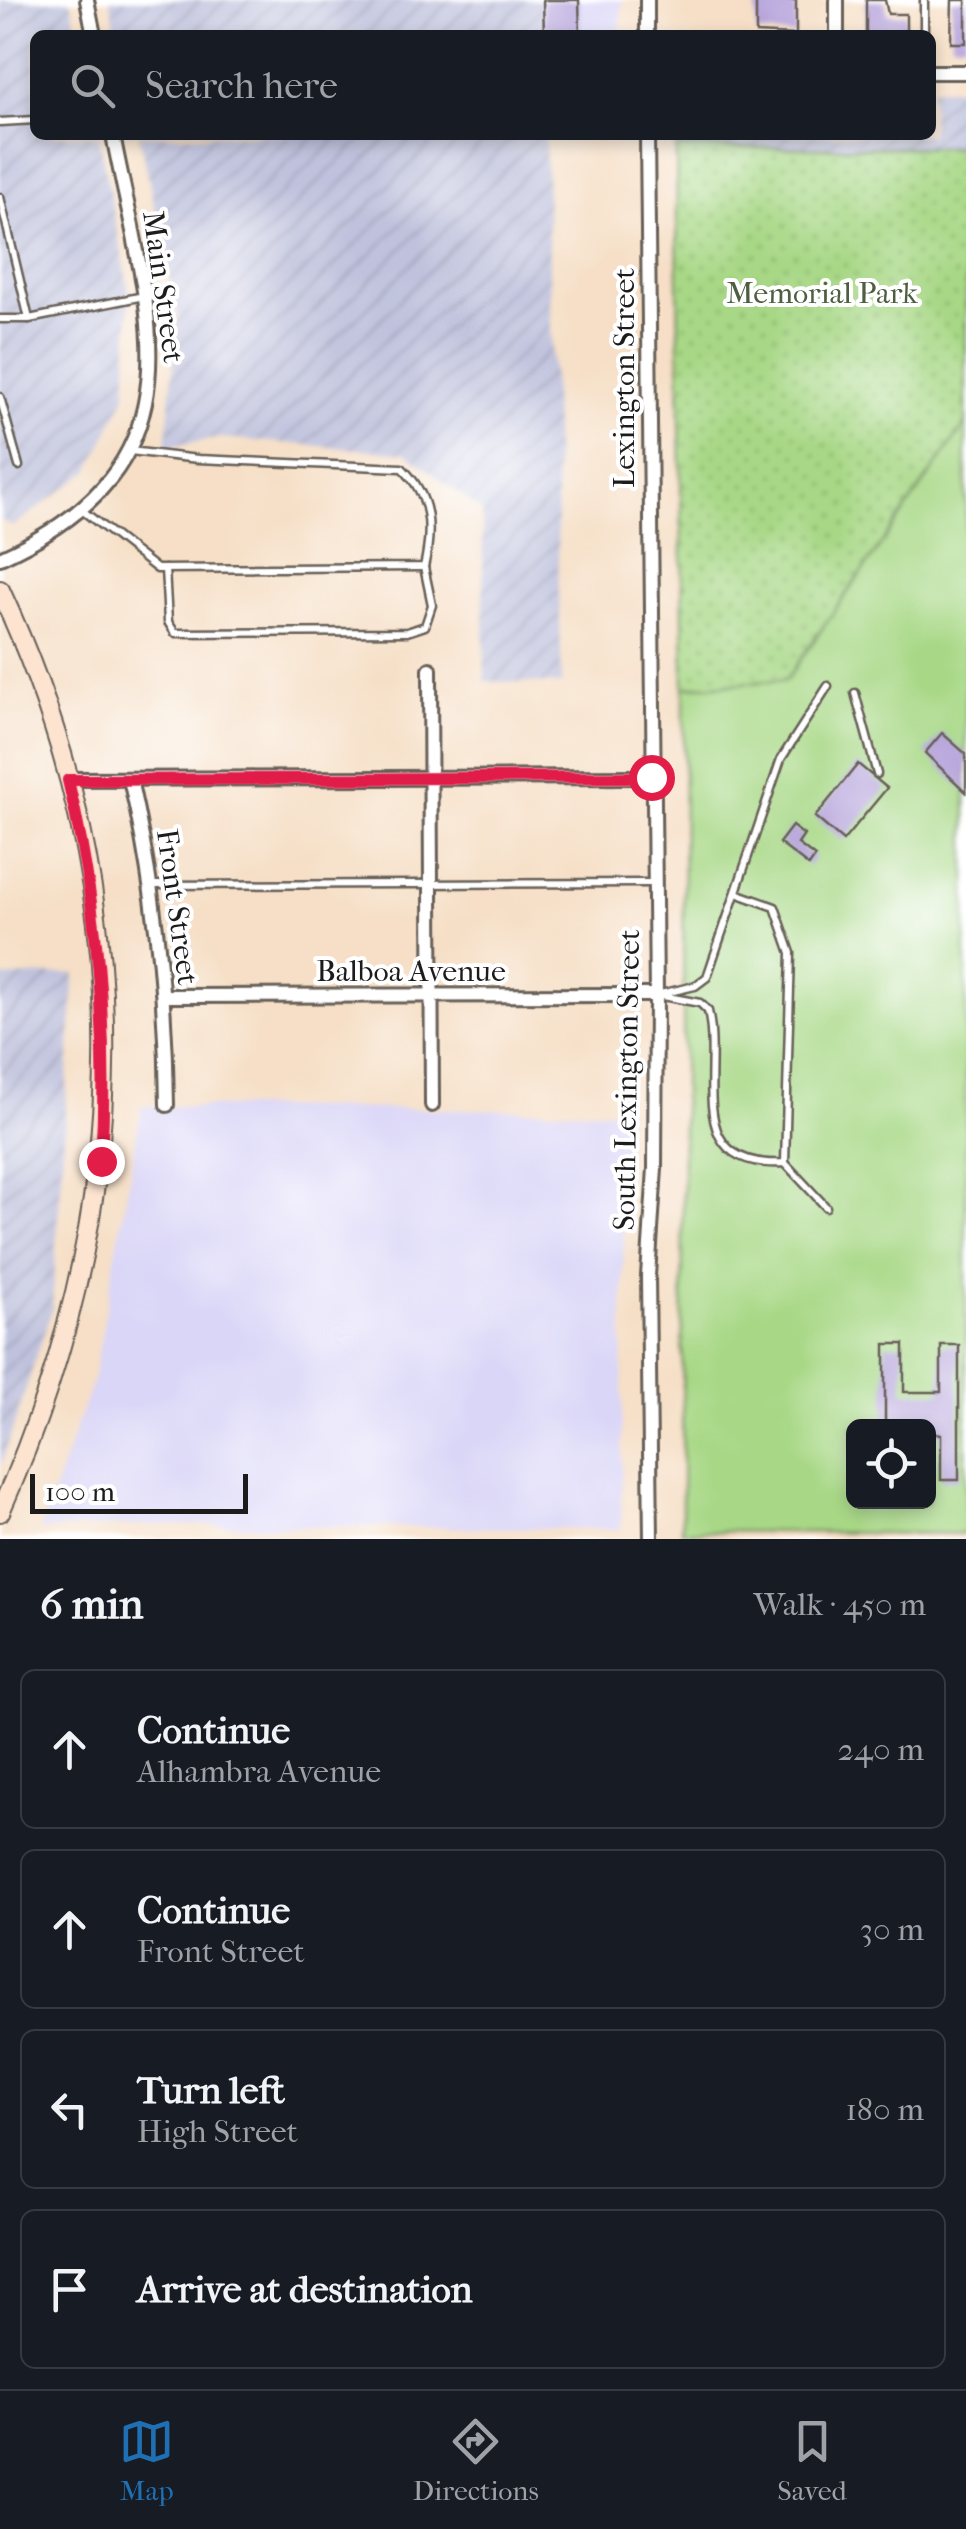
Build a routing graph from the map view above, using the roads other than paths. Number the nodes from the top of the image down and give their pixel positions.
1 (87, 0) edge
2 (646, 0) edge
3 (837, 0) edge
4 (924, 0) edge
5 (93, 30) edge
6 (647, 30) edge
7 (838, 30) edge
8 (924, 30) edge
9 (936, 72) edge
10 (966, 72) edge
11 (30, 120) edge
12 (0, 122) edge
13 (114, 140) edge
14 (648, 140) edge
15 (0, 197) edge
16 (144, 296) junction
17 (0, 319) edge
18 (29, 319) junction
19 (0, 397) edge
20 (130, 451) junction
21 (19, 466) dead end
22 (83, 511) junction
23 (0, 558) edge
24 (424, 566) junction
25 (164, 568) junction
26 (0, 590) edge
27 (650, 621) joint
28 (430, 669) dead end
29 (828, 686) dead end
30 (855, 693) dead end
31 (877, 774) dead end
32 (651, 777) junction
33 (430, 778) junction
34 (130, 779) junction
35 (68, 780) junction
36 (654, 882) junction
37 (431, 883) junction
38 (152, 885) junction
39 (736, 893) junction
40 (656, 995) junction
41 (166, 996) junction
42 (432, 996) junction
43 (432, 1104) dead end
44 (167, 1105) dead end
45 (785, 1163) junction
46 (826, 1207) dead end
47 (0, 1512) edge
48 (651, 1539) edge

1 - 5 street
2 - 6 street
3 - 7 street
4 - 8 lane
9 - 10 street
11 - 12 lane
13 - 16 street, Main Street
14 - 27 street, Lexington Street
15 - 18 lane
16 - 18 lane
16 - 20 street, Main Street
17 - 18 lane
19 - 21 lane
20 - 22 street, Main Street
20 - 24 lane
22 - 23 street, Main Street
22 - 25 lane
24 - 25 lane
24 - 25 lane
26 - 35 main road
27 - 32 street, South Lexington Street
28 - 33 street
29 - 39 lane
30 - 31 lane
32 - 33 street
32 - 36 street, South Lexington Street
33 - 34 street
33 - 37 street
34 - 35 street
34 - 38 street, Front Street
35 - 47 main road
36 - 37 lane
36 - 40 street, South Lexington Street
37 - 38 lane
37 - 42 street
38 - 41 street, Front Street
39 - 40 lane
39 - 45 lane
40 - 42 street, Balboa Avenue
40 - 45 lane
40 - 48 street, South Lexington Street
41 - 42 street, Balboa Avenue
41 - 44 street, Front Street
42 - 43 street
45 - 46 lane

